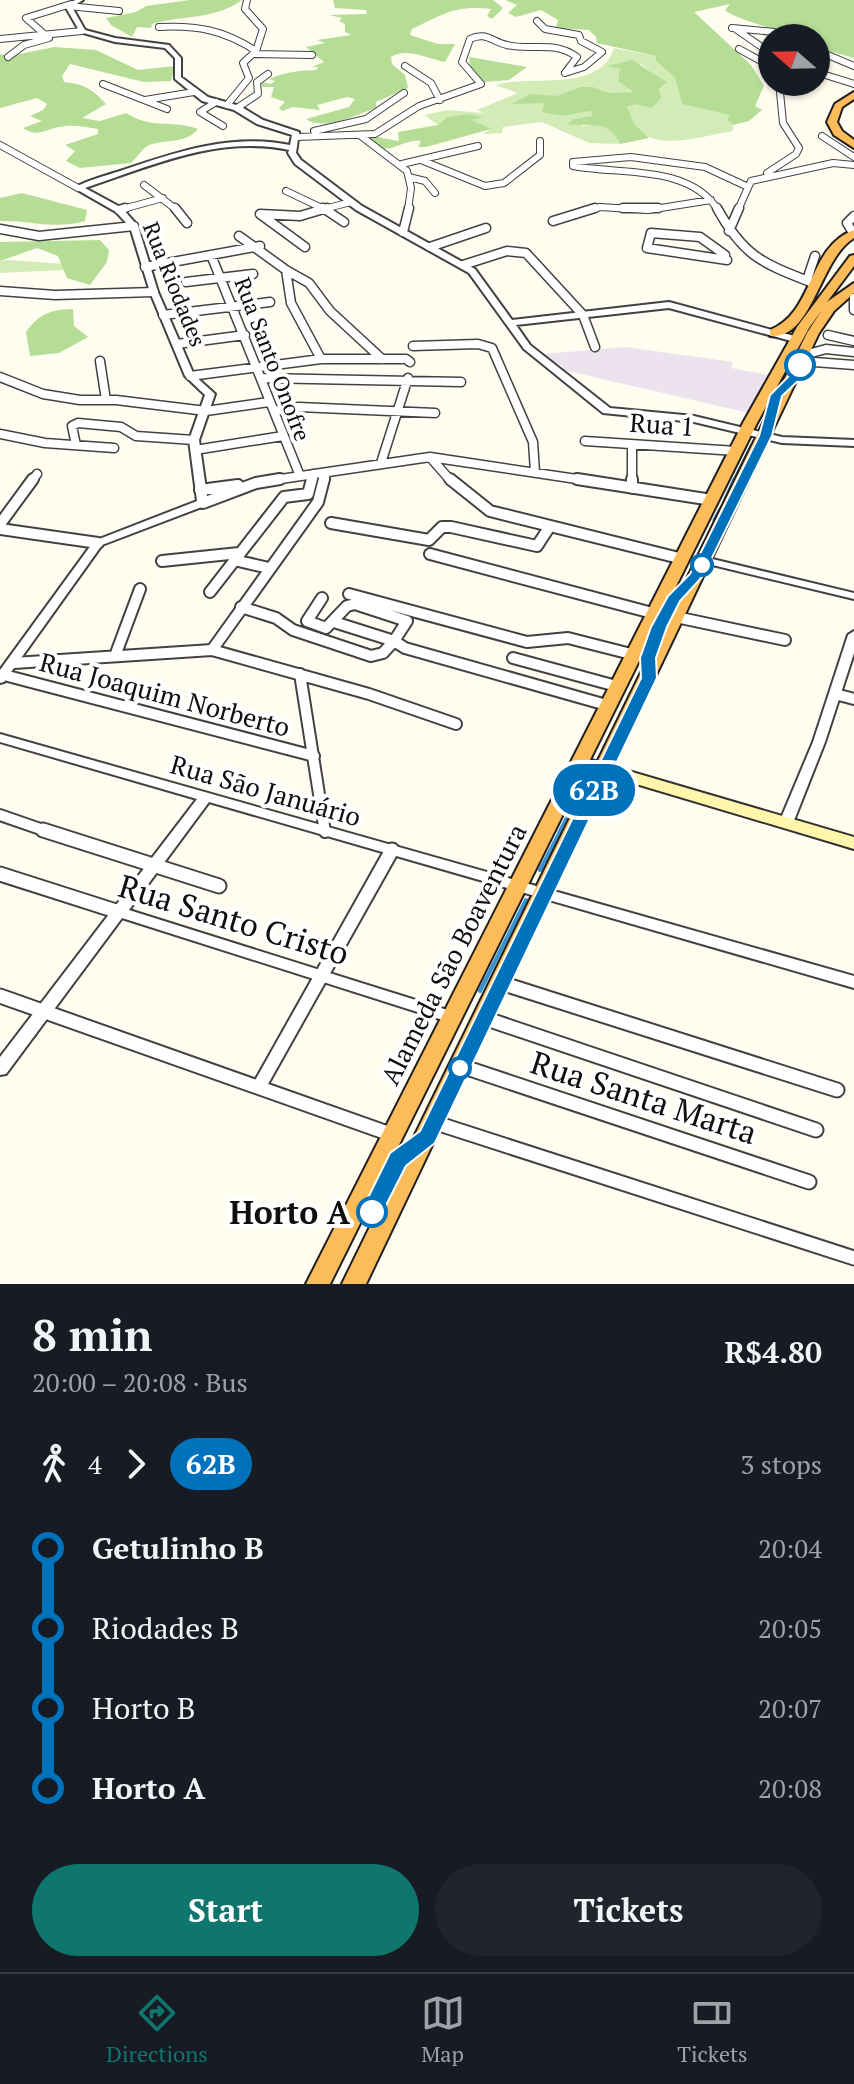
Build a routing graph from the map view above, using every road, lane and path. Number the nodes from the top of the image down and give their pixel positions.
1 (80, 0) edge
2 (247, 0) edge
3 (70, 5) junction
4 (119, 11) dead end
5 (537, 21) dead end
6 (159, 27) dead end
7 (82, 31) junction
8 (758, 31) edge
9 (69, 32) junction
10 (43, 33) junction
11 (0, 39) edge
12 (758, 47) edge
13 (739, 49) dead end
14 (254, 52) junction
15 (830, 54) edge
16 (312, 55) dead end
17 (758, 55) edge
18 (752, 56) junction
19 (8, 57) dead end
20 (758, 59) edge
21 (405, 66) dead end
22 (854, 66) edge
23 (268, 74) dead end
24 (830, 76) edge
25 (103, 84) dead end
26 (854, 84) edge
27 (194, 92) junction
28 (404, 93) dead end
29 (780, 96) edge
30 (854, 97) edge
31 (440, 100) junction
32 (143, 101) junction
33 (216, 102) junction
34 (227, 105) junction
35 (237, 108) junction
36 (167, 109) dead end
37 (223, 126) dead end
38 (297, 135) junction
39 (361, 136) junction
40 (822, 136) dead end
41 (854, 138) edge
42 (540, 141) dead end
43 (0, 145) edge
44 (854, 145) edge
45 (478, 146) dead end
46 (292, 148) junction
47 (854, 157) edge
48 (421, 160) junction
49 (402, 164) junction
50 (854, 165) edge
51 (766, 175) junction
52 (409, 177) junction
53 (144, 185) dead end
54 (746, 186) junction
55 (78, 188) junction
56 (286, 191) dead end
57 (435, 193) dead end
58 (163, 198) junction
59 (711, 200) junction
60 (351, 202) junction
61 (325, 209) junction
62 (119, 210) junction
63 (854, 216) edge
64 (553, 221) dead end
65 (344, 222) dead end
66 (187, 223) dead end
67 (134, 226) junction
68 (486, 228) dead end
69 (0, 229) edge
70 (729, 231) junction
71 (403, 232) junction
72 (854, 233) edge
73 (676, 234) junction
74 (239, 236) dead end
75 (260, 246) junction
76 (305, 247) dead end
77 (430, 247) junction
78 (677, 253) junction
79 (211, 255) junction
80 (815, 256) dead end
81 (854, 258) edge
82 (463, 265) junction
83 (145, 267) junction
84 (286, 270) junction
85 (854, 270) edge
86 (253, 274) dead end
87 (222, 277) junction
88 (186, 282) dead end
89 (811, 285) junction
90 (835, 285) junction
91 (0, 291) edge
92 (853, 291) edge
93 (154, 292) junction
94 (270, 302) dead end
95 (233, 306) junction
96 (822, 309) junction
97 (854, 310) edge
98 (163, 315) junction
99 (583, 315) junction
100 (508, 323) junction
101 (774, 333) joint
102 (245, 335) junction
103 (794, 335) junction
104 (828, 335) dead end
105 (854, 341) edge
106 (177, 344) junction
107 (413, 346) dead end
108 (595, 347) dead end
109 (854, 352) edge
110 (805, 357) junction
111 (321, 359) junction
112 (382, 359) junction
113 (100, 361) dead end
114 (410, 362) dead end
115 (854, 365) edge
116 (258, 368) junction
117 (190, 376) junction
118 (0, 377) edge
119 (262, 378) junction
120 (408, 378) junction
121 (461, 382) dead end
122 (106, 400) junction
123 (269, 402) junction
124 (399, 410) junction
125 (206, 411) junction
126 (274, 411) junction
127 (435, 413) dead end
128 (746, 431) junction
129 (0, 434) edge
130 (283, 436) junction
131 (766, 436) junction
132 (585, 441) dead end
133 (854, 443) edge
134 (76, 445) junction
135 (194, 445) junction
136 (632, 445) junction
137 (114, 448) dead end
138 (736, 451) junction
139 (430, 457) junction
140 (381, 463) junction
141 (535, 472) junction
142 (326, 473) junction
143 (37, 474) dead end
144 (313, 474) junction
145 (300, 476) junction
146 (256, 483) junction
147 (632, 488) junction
148 (200, 490) junction
149 (712, 500) junction
150 (203, 503) junction
151 (331, 523) dead end
152 (550, 526) junction
153 (1, 529) edge
154 (98, 543) junction
155 (430, 554) dead end
156 (236, 556) junction
157 (683, 559) junction
158 (704, 560) junction
159 (162, 561) dead end
160 (269, 568) junction
161 (140, 589) dead end
162 (210, 592) dead end
163 (349, 594) dead end
164 (854, 596) edge
165 (322, 598) dead end
166 (241, 607) junction
167 (656, 614) junction
168 (676, 617) junction
169 (334, 622) junction
170 (854, 635) edge
171 (785, 640) dead end
172 (394, 641) junction
173 (212, 650) junction
174 (635, 655) junction
175 (115, 656) junction
176 (513, 658) dead end
177 (14, 663) junction
178 (300, 674) junction
179 (2, 677) edge
180 (620, 687) junction
181 (835, 694) junction
182 (854, 699) edge
183 (610, 706) junction
184 (456, 724) dead end
185 (0, 738) edge
186 (314, 756) junction
187 (581, 762) junction
188 (605, 769) junction
189 (206, 797) junction
190 (0, 815) edge
191 (786, 823) junction
192 (325, 832) junction
193 (854, 843) edge
194 (392, 850) junction
195 (152, 867) junction
196 (0, 874) edge
197 (219, 886) dead end
198 (518, 889) junction
199 (543, 896) junction
200 (119, 912) junction
201 (324, 976) junction
202 (854, 982) edge
203 (501, 983) junction
204 (0, 996) edge
205 (47, 1010) junction
206 (452, 1017) junction
207 (484, 1018) junction
208 (461, 1066) junction
209 (0, 1069) edge
210 (260, 1085) junction
211 (837, 1090) dead end
212 (433, 1122) junction
213 (816, 1130) dead end
214 (393, 1135) junction
215 (809, 1182) dead end
216 (854, 1258) edge
217 (318, 1284) edge
218 (354, 1284) edge

1 - 3 street
2 - 14 street
3 - 4 street
3 - 7 street
3 - 10 street
5 - 31 street
6 - 14 street
7 - 9 street
7 - 27 street
8 - 12 street
9 - 10 street
9 - 19 street
10 - 11 street
13 - 18 street
14 - 16 street
14 - 34 street
15 - 22 street
17 - 18 street
18 - 20 street
21 - 31 street
23 - 35 street
24 - 26 street
25 - 32 street
27 - 32 street
27 - 33 street
28 - 38 street
29 - 51 street
30 - 41 highway
30 - 44 highway
31 - 39 street
32 - 36 street
33 - 34 street
33 - 37 street
34 - 35 street
35 - 38 street
38 - 39 street
38 - 46 street
39 - 49 street
40 - 47 street
42 - 48 street
43 - 55 street
45 - 48 street
46 - 55 street
46 - 60 street
48 - 49 street
49 - 52 street
50 - 51 street
51 - 54 street
52 - 57 street
52 - 71 street
53 - 58 street
54 - 59 street
54 - 70 street
55 - 62 street, Rua Riodades
56 - 61 street
58 - 62 street
58 - 66 street
59 - 64 street
59 - 70 street
60 - 61 street
60 - 71 street
61 - 65 street
61 - 76 street
62 - 67 street, Rua Riodades
63 - 72 street
67 - 69 street
67 - 83 street, Rua Riodades
68 - 77 street
70 - 89 street
71 - 77 street
72 - 89 highway
73 - 78 street
73 - 78 street
73 - 78 street
74 - 75 street
75 - 79 street
75 - 84 street
77 - 82 street
79 - 83 street
79 - 87 street, Rua Santo Onofre
80 - 89 street
81 - 90 highway
82 - 99 street
82 - 100 street
83 - 93 street, Rua Riodades
84 - 111 street
84 - 112 street
85 - 96 highway
86 - 87 street
87 - 88 street
87 - 95 street, Rua Santo Onofre
89 - 90 highway
89 - 103 highway
90 - 96 highway
91 - 93 street
92 - 96 highway
92 - 97 street
93 - 98 street, Rua Riodades
94 - 95 street
95 - 98 street
95 - 102 street, Rua Santo Onofre
96 - 103 highway, Alameda São Boaventura
96 - 110 highway, Alameda São Boaventura
98 - 106 street, Rua Riodades
99 - 100 street
99 - 101 street
99 - 108 street
100 - 128 street
101 - 103 highway
102 - 106 street
102 - 116 street, Rua Santo Onofre
103 - 128 highway, Alameda São Boaventura
104 - 105 street
106 - 117 street, Rua Riodades
107 - 141 street
109 - 110 street
110 - 115 street
110 - 131 highway, Alameda São Boaventura
111 - 112 street
111 - 116 street
112 - 114 street
113 - 122 street
116 - 117 street
116 - 119 street, Rua Santo Onofre
117 - 125 street, Rua Riodades
118 - 122 street
119 - 120 street
119 - 123 street, Rua Santo Onofre
120 - 121 street
120 - 124 street
122 - 125 street
123 - 125 street
123 - 126 street, Rua Santo Onofre
124 - 126 street
124 - 127 street
124 - 140 street
125 - 135 street
126 - 130 street, Rua Santo Onofre
128 - 131 street
128 - 138 highway, Alameda São Boaventura
129 - 134 street
130 - 135 street
130 - 145 street, Rua Santo Onofre
131 - 133 street
131 - 158 highway, Alameda São Boaventura
132 - 136 street, Rua 1
134 - 135 street
134 - 137 street
135 - 148 street
136 - 138 street, Rua 1
136 - 147 street
138 - 149 highway, Alameda São Boaventura
139 - 140 street
139 - 141 street
139 - 152 street
140 - 142 street
141 - 147 street
142 - 144 street
142 - 160 street
143 - 153 street
144 - 145 street
144 - 156 street
145 - 146 street
146 - 148 street
146 - 150 street
147 - 149 street
148 - 150 street
149 - 157 highway, Alameda São Boaventura
150 - 154 street
151 - 152 street
152 - 157 street
153 - 154 street
154 - 177 street
155 - 167 street
156 - 159 street
156 - 160 street
156 - 162 street
157 - 167 highway, Alameda São Boaventura
158 - 164 street
158 - 168 highway, Alameda São Boaventura
160 - 166 street
161 - 175 street
163 - 174 street
165 - 169 street
166 - 172 street
166 - 173 street
167 - 174 highway, Alameda São Boaventura
168 - 171 street
168 - 188 highway, Alameda São Boaventura
169 - 172 street
169 - 172 street
170 - 181 street
172 - 183 street
173 - 175 street
173 - 178 street
174 - 180 highway, Alameda São Boaventura
175 - 177 street
176 - 180 street
177 - 179 street
178 - 184 street
178 - 186 street
179 - 186 street, Rua Joaquim Norberto
180 - 183 highway, Alameda São Boaventura
181 - 182 street
181 - 191 street
183 - 187 highway, Alameda São Boaventura
185 - 189 street, Rua São Januário
186 - 192 street
187 - 188 main road
187 - 198 highway, Alameda São Boaventura
188 - 191 main road
188 - 199 highway, Alameda São Boaventura
189 - 192 street, Rua São Januário
189 - 195 street
190 - 195 street
191 - 193 main road
192 - 194 street, Rua São Januário
194 - 198 street, Rua São Januário
194 - 201 street
195 - 197 street
195 - 200 street
196 - 200 street, Rua Santo Cristo
198 - 199 street, Rua São Januário
198 - 206 highway, Alameda São Boaventura
199 - 202 street, Rua São Januário
199 - 203 highway, Alameda São Boaventura
200 - 201 street, Rua Santo Cristo
200 - 205 street
201 - 206 street, Rua Santo Cristo
201 - 210 street
203 - 207 highway, Alameda São Boaventura
203 - 211 street
204 - 205 street
205 - 209 street
205 - 210 street
206 - 214 highway, Alameda São Boaventura
207 - 208 highway, Alameda São Boaventura
207 - 213 street
208 - 212 highway, Alameda São Boaventura
208 - 215 street, Rua Santa Marta
210 - 214 street
212 - 216 street
212 - 218 highway, Alameda São Boaventura
214 - 217 highway, Alameda São Boaventura

